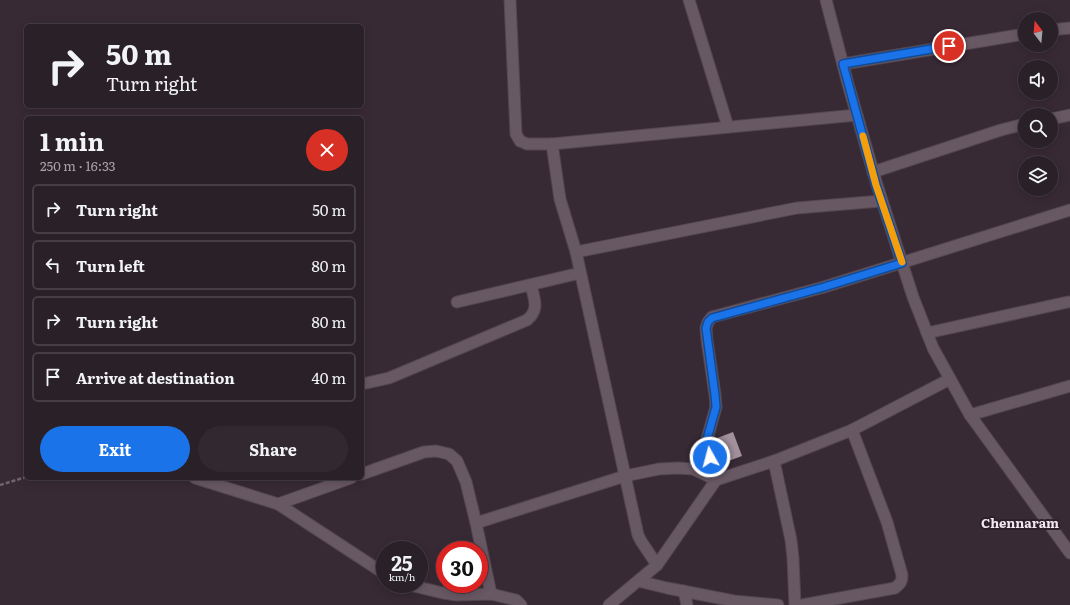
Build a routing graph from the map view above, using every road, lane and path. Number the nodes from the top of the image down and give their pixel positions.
1 (510, 0) edge
2 (689, 0) edge
3 (826, 0) edge
4 (1070, 28) edge
5 (1058, 29) edge
6 (1018, 35) edge
7 (843, 64) junction
8 (857, 115) junction
9 (1070, 115) edge
10 (1058, 118) edge
11 (1018, 126) edge
12 (728, 127) junction
13 (552, 144) junction
14 (873, 172) junction
15 (882, 201) junction
16 (1070, 210) edge
17 (576, 252) junction
18 (902, 263) junction
19 (580, 273) junction
20 (531, 285) junction
21 (457, 302) dead end
22 (1068, 302) dead end
23 (927, 332) junction
24 (950, 379) junction
25 (364, 384) edge
26 (1070, 386) edge
27 (970, 415) junction
28 (852, 430) junction
29 (774, 461) junction
30 (364, 473) edge
31 (625, 476) junction
32 (24, 478) edge
33 (201, 480) edge
34 (344, 480) edge
35 (716, 480) junction
36 (0, 485) edge
37 (278, 504) junction
38 (476, 523) junction
39 (1070, 553) edge
40 (657, 565) junction
41 (376, 568) edge
42 (638, 581) junction
43 (428, 590) edge
44 (684, 591) junction
45 (491, 594) junction
46 (521, 605) edge
47 (609, 605) edge
48 (687, 605) edge
49 (778, 605) edge
50 (795, 605) edge
51 (802, 605) edge

1 - 13 street
2 - 12 street
3 - 7 street
4 - 5 street
6 - 7 street
7 - 8 street
8 - 12 street
8 - 14 street
9 - 10 street
11 - 14 street
12 - 13 street
13 - 17 street
14 - 15 street
15 - 17 street
15 - 18 street
16 - 18 street
17 - 19 street
18 - 23 street
18 - 35 street
19 - 20 street
19 - 31 street
20 - 21 street
20 - 25 street
22 - 23 street
23 - 24 street
24 - 27 street
24 - 28 street
26 - 27 street
27 - 39 street
28 - 29 street
28 - 51 street
29 - 35 street
29 - 50 street
30 - 38 street
31 - 35 street
31 - 38 street
31 - 40 street
32 - 36 path
33 - 37 street
34 - 37 street
35 - 40 street
37 - 41 street
38 - 45 street
40 - 42 street
42 - 44 street
42 - 47 street
43 - 45 street
44 - 48 street
44 - 49 street
45 - 46 street

